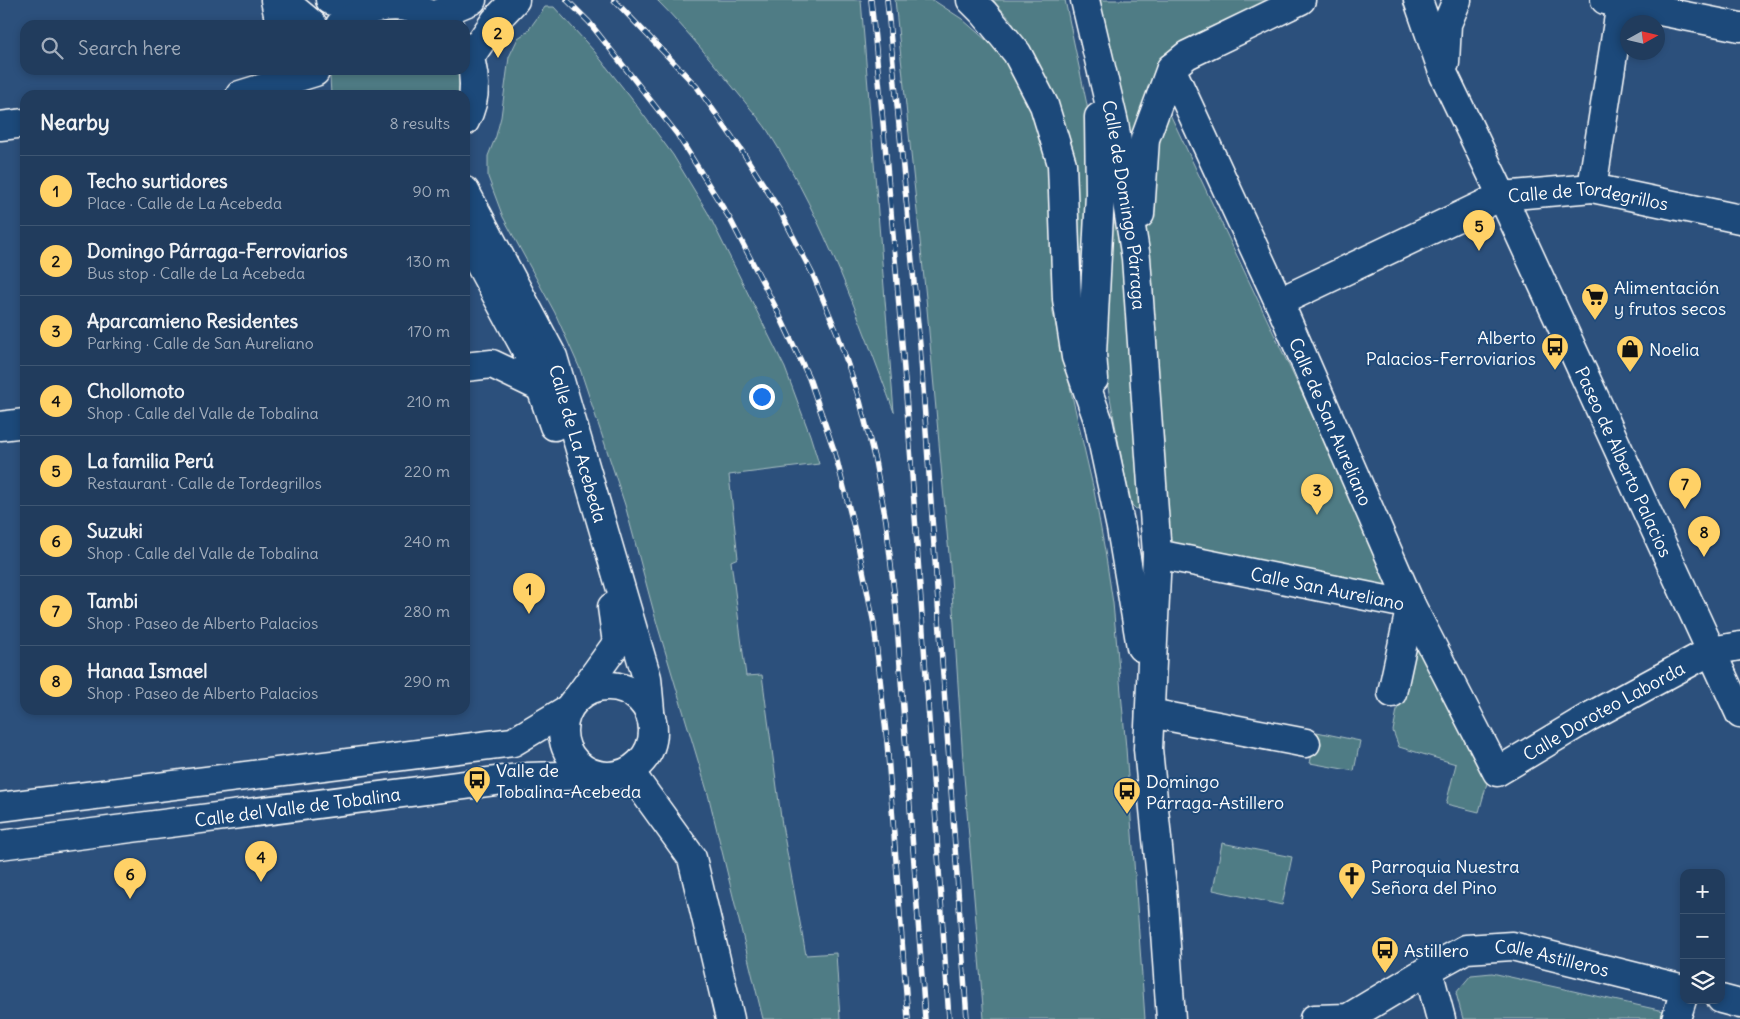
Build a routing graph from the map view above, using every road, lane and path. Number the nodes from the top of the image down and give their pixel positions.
1 (275, 0) edge
2 (284, 0) edge
3 (330, 0) edge
4 (472, 0) edge
5 (515, 0) edge
6 (970, 0) edge
7 (1084, 0) edge
8 (1302, 0) edge
9 (1418, 0) edge
10 (1457, 0) edge
11 (1613, 2) edge
12 (363, 10) junction
13 (279, 20) edge
14 (307, 20) edge
15 (348, 20) edge
16 (442, 20) edge
17 (1740, 27) edge
18 (470, 50) edge
19 (1098, 58) junction
20 (470, 60) edge
21 (1171, 68) junction
22 (258, 75) edge
23 (1444, 75) junction
24 (316, 79) edge
25 (246, 90) edge
26 (265, 90) edge
27 (470, 108) edge
28 (20, 124) edge
29 (0, 126) edge
30 (1592, 188) junction
31 (1502, 196) junction
32 (470, 200) edge
33 (1740, 219) edge
34 (470, 246) edge
35 (1136, 258) junction
36 (1279, 302) junction
37 (514, 327) junction
38 (492, 364) junction
39 (470, 366) edge
40 (542, 388) junction
41 (1098, 420) junction
42 (20, 424) edge
43 (0, 426) edge
44 (1157, 554) junction
45 (1411, 605) junction
46 (1740, 646) edge
47 (1711, 651) junction
48 (1392, 693) dead end
49 (574, 702) junction
50 (650, 711) junction
51 (1150, 713) junction
52 (1740, 714) edge
53 (1306, 743) dead end
54 (630, 772) junction
55 (1497, 772) joint
56 (595, 775) junction
57 (0, 807) edge
58 (0, 845) edge
59 (1428, 970) junction
60 (1680, 988) edge
61 (1725, 1000) edge
62 (1681, 1004) edge
63 (1740, 1004) edge
64 (730, 1019) edge
65 (1171, 1019) edge
66 (1314, 1019) edge
67 (1441, 1019) edge
68 (1676, 1019) edge

1 - 13 street
2 - 14 street
3 - 12 street
4 - 16 street
5 - 18 street
6 - 41 street, Calle de Domingo Párraga
7 - 19 street
8 - 21 street
9 - 23 street, Paseo de Alberto Palacios
10 - 23 street, Paseo de Alberto Palacios
11 - 17 street
11 - 30 street
12 - 15 street
12 - 16 street
19 - 35 street, Calle de Domingo Párraga
19 - 41 street, Calle de Domingo Párraga
20 - 27 street
21 - 35 street
21 - 36 street, Calle de San Aureliano
22 - 25 street
23 - 31 street, Paseo de Alberto Palacios
24 - 26 street
28 - 29 street
30 - 31 street, Calle de Tordegrillos
30 - 33 street, Calle de Tordegrillos
31 - 36 street, Calle de Tordegrillos
31 - 47 street, Paseo de Alberto Palacios
32 - 50 street, Calle de La Acebeda
34 - 37 street, Calle de La Acebeda
35 - 44 street, Calle de Domingo Párraga
36 - 45 street, Calle de San Aureliano
37 - 38 street
37 - 40 street, Calle de La Acebeda
38 - 39 street
38 - 40 street
40 - 49 street, Calle de La Acebeda
41 - 51 street, Calle de Domingo Párraga
42 - 43 street
44 - 45 street, Calle San Aureliano
44 - 51 street, Calle de Domingo Párraga
45 - 48 street, Calle San Aureliano
45 - 55 street, Calle de San Aureliano
46 - 47 street, Calle Doroteo Laborda
47 - 52 street, Paseo de Alberto Palacios
47 - 55 street, Calle Doroteo Laborda
49 - 50 street
49 - 56 street
49 - 57 street
50 - 54 street
51 - 53 street
51 - 65 street, Calle de Domingo Párraga
54 - 56 street
54 - 64 street
56 - 58 street, Calle del Valle de Tobalina
59 - 60 street, Calle Astilleros
59 - 66 street, Calle Astilleros
59 - 67 street
61 - 63 street
62 - 68 street

